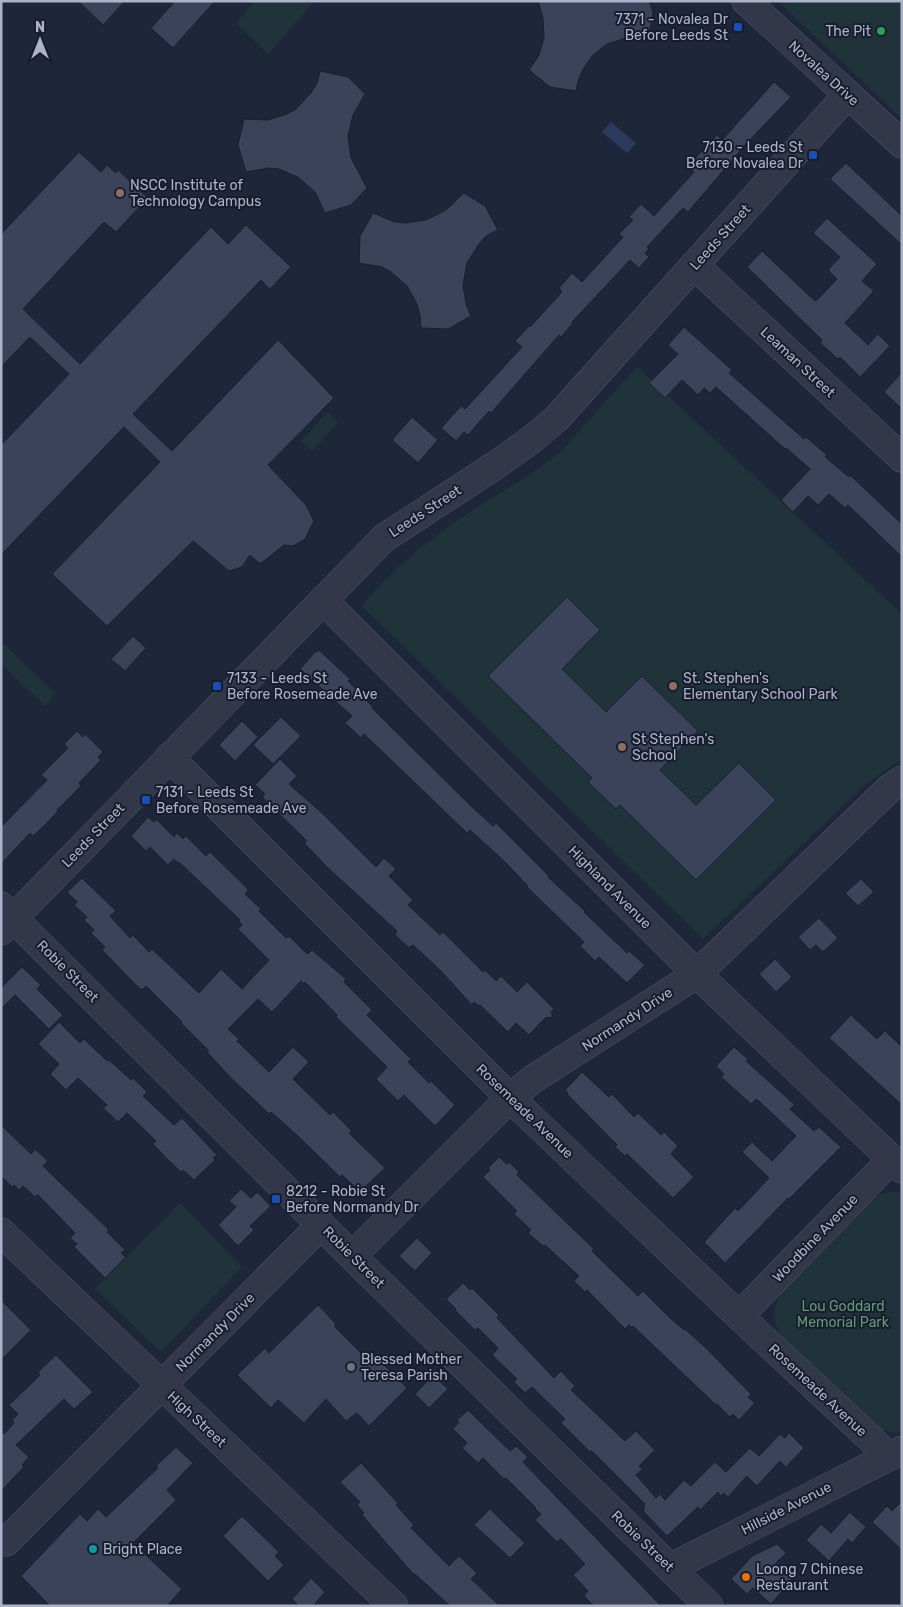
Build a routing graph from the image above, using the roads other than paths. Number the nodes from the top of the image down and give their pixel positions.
1 (746, 1) edge
2 (848, 94) junction
3 (902, 144) edge
4 (694, 265) junction
5 (902, 458) edge
6 (323, 600) junction
7 (169, 757) junction
8 (902, 780) edge
9 (6, 918) edge
10 (697, 974) junction
11 (510, 1098) junction
12 (896, 1165) edge
13 (321, 1225) junction
14 (1, 1232) edge
15 (352, 1256) junction
16 (739, 1316) junction
17 (161, 1385) junction
18 (895, 1453) edge
19 (1, 1542) edge
20 (670, 1568) junction
21 (394, 1606) edge
22 (709, 1606) edge

1 - 2 street, Novalea Drive
2 - 3 street, Novalea Drive
2 - 4 street, Leeds Street
4 - 5 street, Leaman Street
4 - 6 street, Leeds Street
6 - 7 street, Leeds Street
6 - 10 street, Highland Avenue
7 - 9 street, Leeds Street
7 - 11 street, Rosemeade Avenue
8 - 10 street, Normandy Drive
9 - 13 street, Robie Street
10 - 11 street, Normandy Drive
10 - 12 street, Highland Avenue
11 - 15 street, Normandy Drive
11 - 16 street, Rosemeade Avenue
12 - 16 street, Woodbine Avenue
13 - 15 street, Robie Street
13 - 17 street, Normandy Drive
14 - 17 street, High Street
15 - 20 street, Robie Street
16 - 18 street, Rosemeade Avenue
17 - 19 street, Normandy Drive
17 - 21 street, High Street
18 - 20 street, Hillside Avenue
20 - 22 street, Robie Street

